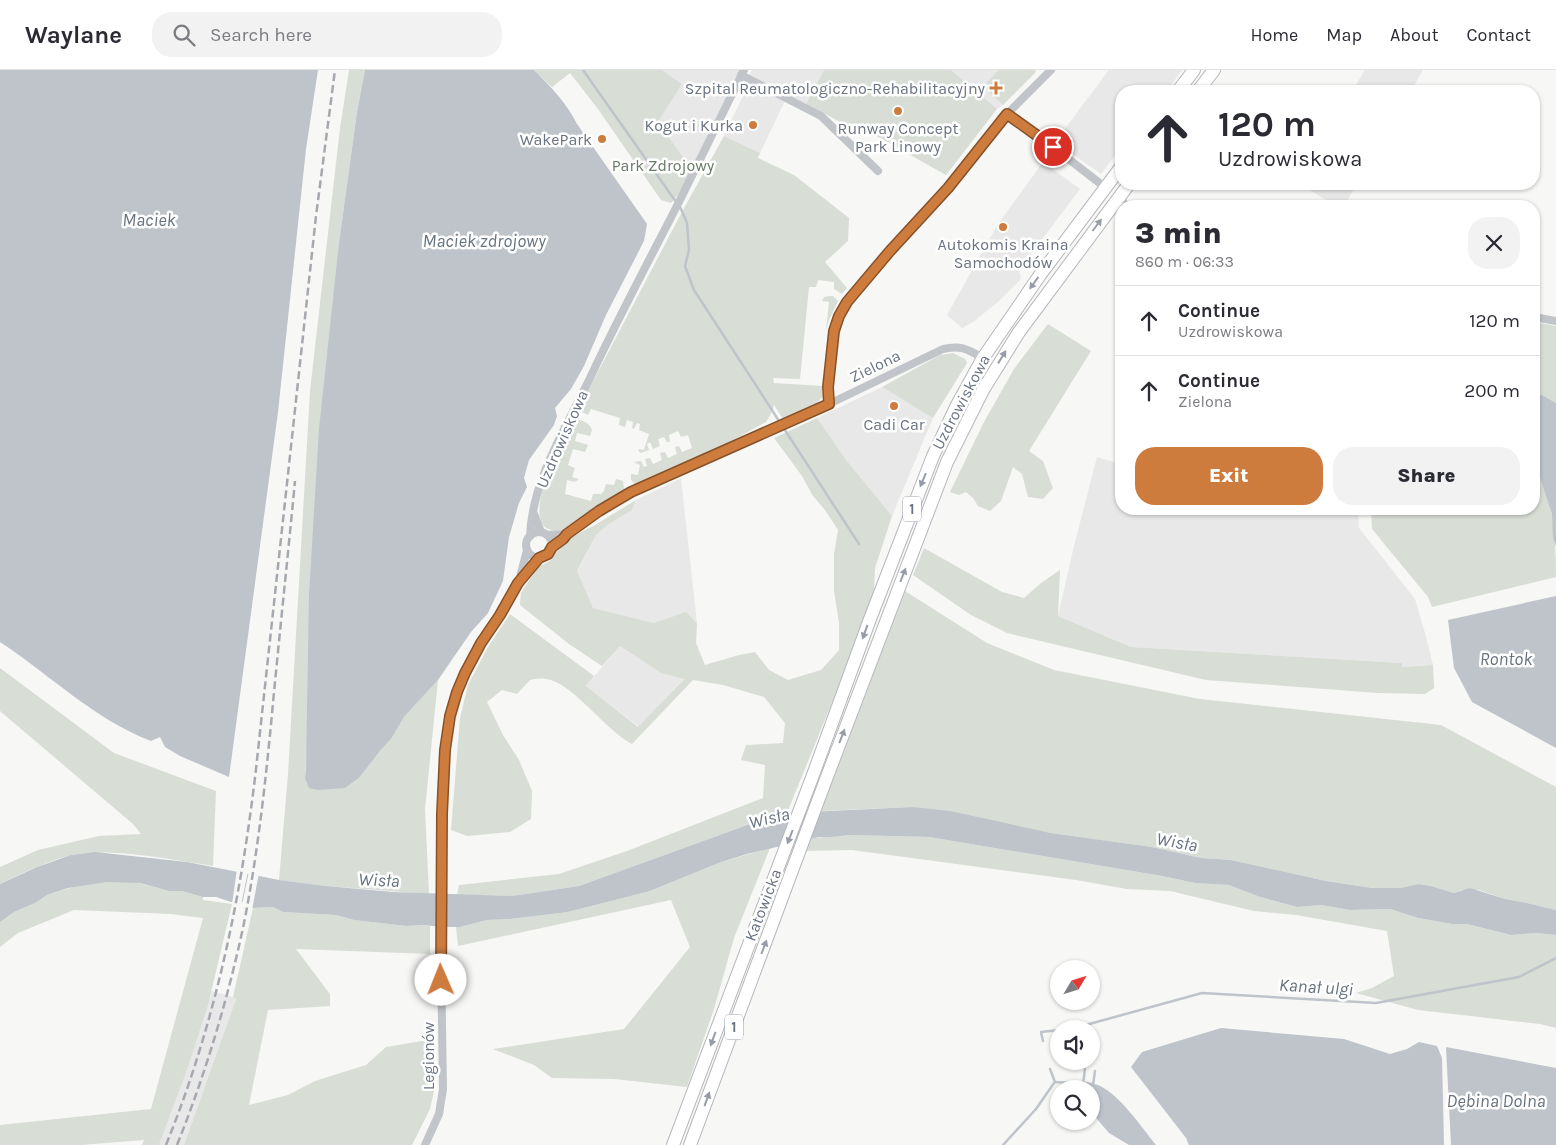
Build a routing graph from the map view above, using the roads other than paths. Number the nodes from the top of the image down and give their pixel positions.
1 (1051, 70) edge
2 (1194, 70) edge
3 (1214, 70) edge
4 (742, 73) edge
5 (1183, 85) edge
6 (1203, 85) edge
7 (1007, 114) junction
8 (878, 171) dead end
9 (1115, 176) edge
10 (1106, 188) junction
11 (1115, 211) edge
12 (1540, 318) edge
13 (1556, 321) edge
14 (983, 358) junction
15 (829, 404) junction
16 (534, 514) junction
17 (544, 534) junction
18 (567, 534) junction
19 (530, 536) junction
20 (552, 547) junction
21 (527, 550) junction
22 (539, 558) junction
23 (518, 583) junction
24 (853, 665) joint
25 (868, 669) joint
26 (426, 1145) edge
27 (673, 1145) edge
28 (690, 1145) edge

1 - 7 street
2 - 5 main road
3 - 6 main road
4 - 8 street
4 - 16 street, Uzdrowiskowa
7 - 10 street
7 - 15 street
9 - 10 main road, Uzdrowiskowa / 1
10 -> 14 main road, Uzdrowiskowa / 1
25 -> 11 main road, Uzdrowiskowa / 1
12 - 13 street
14 - 15 street, Zielona
14 -> 24 main road, Uzdrowiskowa / 1
15 - 18 street, Zielona
16 - 17 street, Uzdrowiskowa
16 - 19 street, Uzdrowiskowa
17 - 18 street, Zielona
17 - 19 street
17 - 20 street
18 - 20 street, Zielona
19 - 21 street
20 - 22 street
21 - 22 street
21 - 23 street
22 - 23 street
23 - 26 street, Legionów
24 -> 27 main road, Katowicka / 1
28 -> 25 main road, Katowicka / 1

